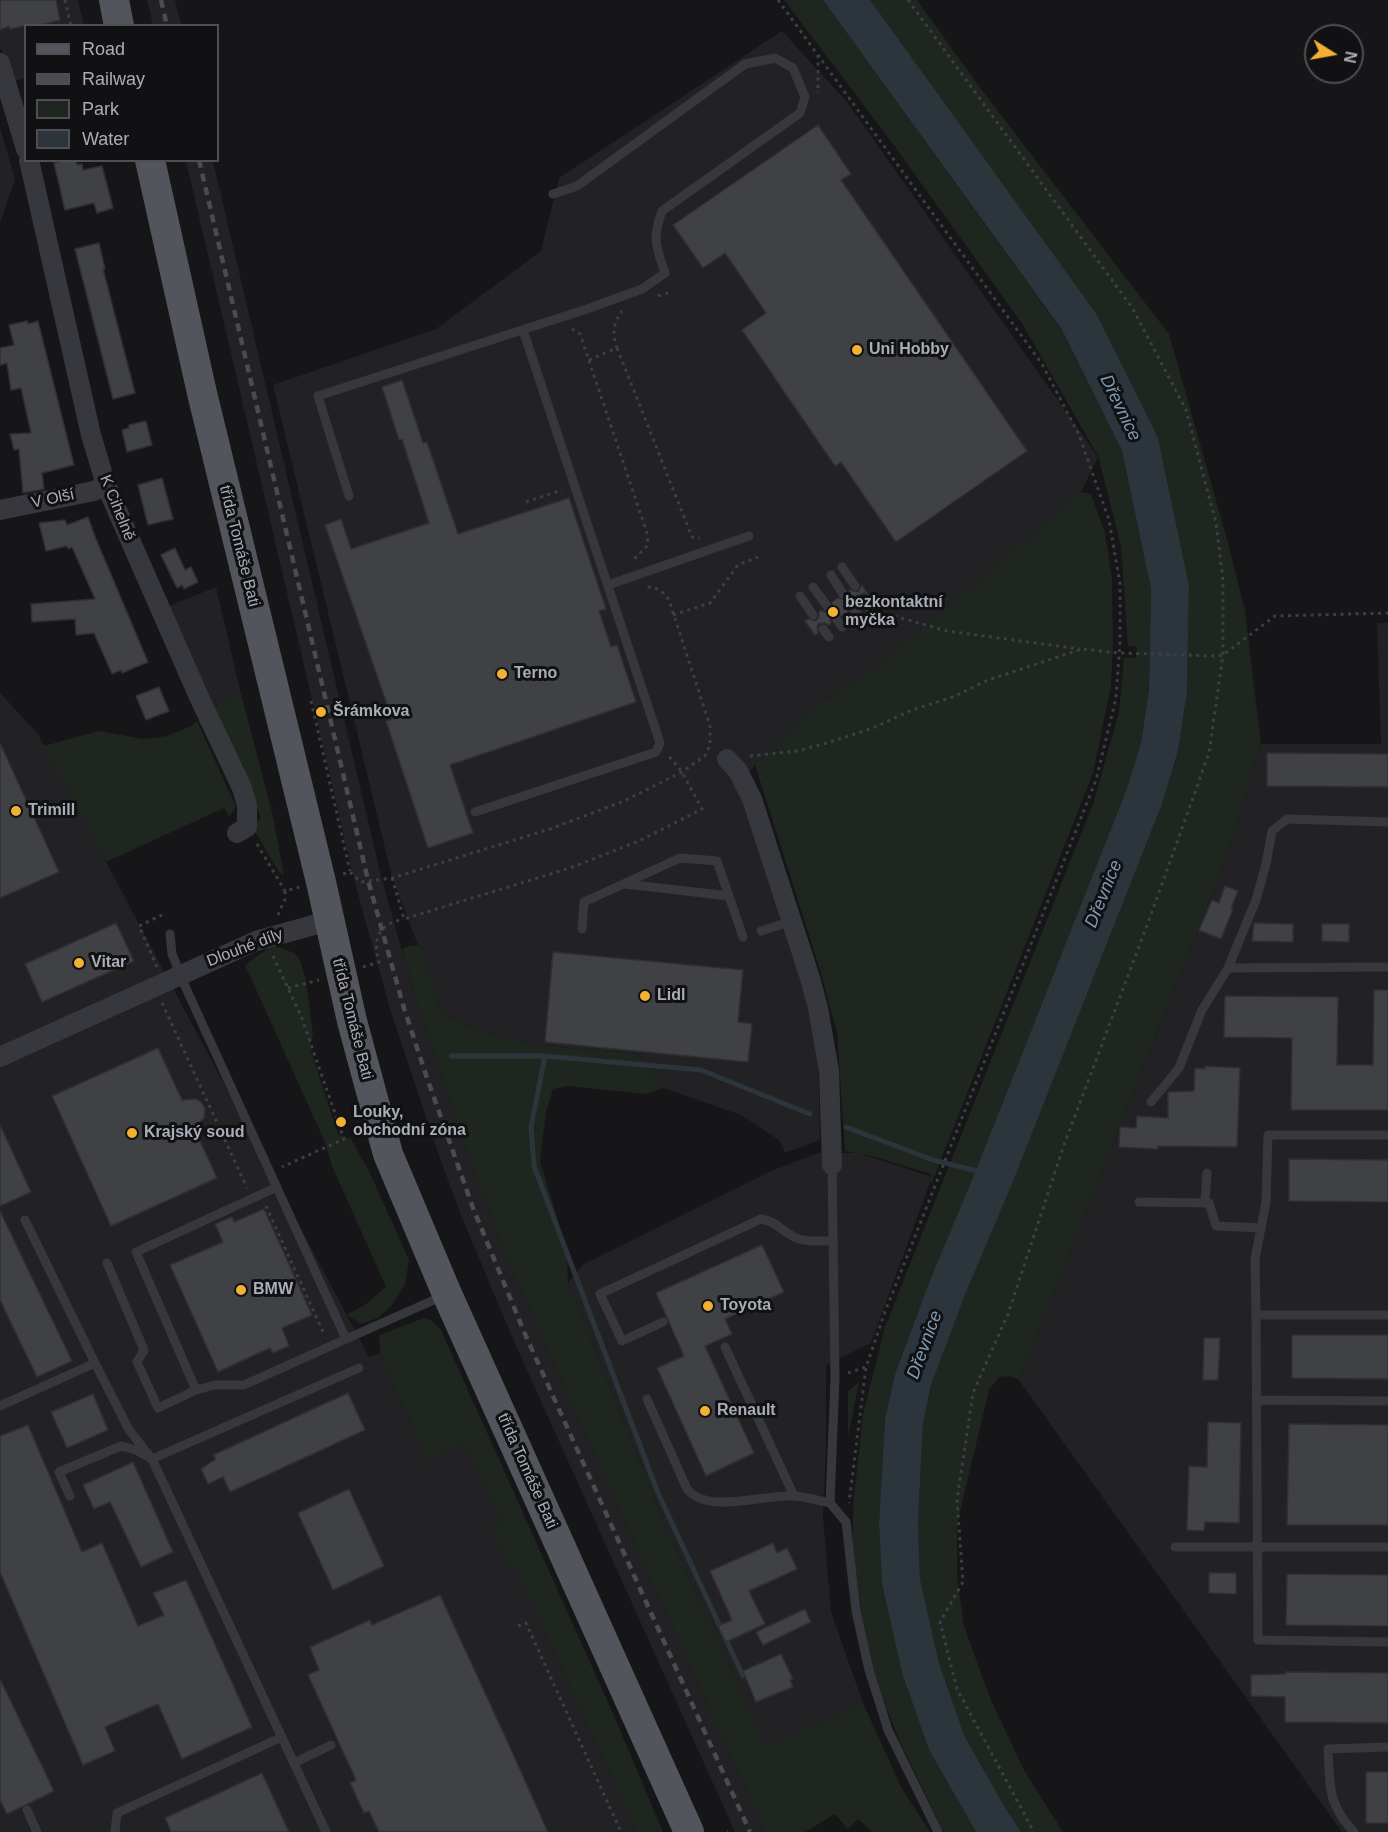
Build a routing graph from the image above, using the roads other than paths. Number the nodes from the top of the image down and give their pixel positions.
1 (114, 0) edge
2 (119, 24) edge
3 (0, 63) edge
4 (24, 142) edge
5 (29, 162) edge
6 (150, 162) edge
7 (553, 194) dead end
8 (523, 330) junction
9 (106, 485) junction
10 (349, 496) dead end
11 (0, 510) edge
12 (749, 536) dead end
13 (842, 567) dead end
14 (831, 574) dead end
15 (608, 585) junction
16 (813, 586) dead end
17 (855, 586) dead end
18 (843, 594) dead end
19 (800, 596) dead end
20 (827, 606) dead end
21 (813, 615) dead end
22 (728, 759) road end
23 (475, 812) dead end
24 (1388, 822) edge
25 (242, 830) road end
26 (624, 884) junction
27 (729, 896) junction
28 (328, 921) junction
29 (792, 921) junction
30 (582, 929) dead end
31 (761, 932) dead end
32 (170, 934) dead end
33 (743, 937) dead end
34 (1388, 967) edge
35 (1228, 968) junction
36 (172, 978) junction
37 (0, 1057) edge
38 (1150, 1102) dead end
39 (1388, 1135) edge
40 (832, 1165) joint
41 (1207, 1173) dead end
42 (277, 1187) junction
43 (1139, 1202) dead end
44 (1204, 1202) junction
45 (25, 1220) dead end
46 (1261, 1228) junction
47 (833, 1241) junction
48 (107, 1263) dead end
49 (447, 1294) junction
50 (1388, 1315) edge
51 (1256, 1316) junction
52 (663, 1322) dead end
53 (346, 1339) junction
54 (725, 1347) dead end
55 (95, 1363) junction
56 (359, 1368) dead end
57 (196, 1390) junction
58 (647, 1399) dead end
59 (1256, 1400) junction
60 (1388, 1401) edge
61 (0, 1406) edge
62 (152, 1459) junction
63 (70, 1496) dead end
64 (794, 1496) junction
65 (830, 1503) junction
66 (1257, 1546) junction
67 (1175, 1547) dead end
68 (1388, 1547) edge
69 (1388, 1642) edge
70 (282, 1737) junction
71 (331, 1745) dead end
72 (1388, 1747) edge
73 (294, 1763) junction
74 (27, 1810) dead end
75 (36, 1832) edge
76 (115, 1832) edge
77 (326, 1832) edge
78 (689, 1832) edge
79 (938, 1832) edge
80 (1354, 1832) edge

1 - 2 main road
3 - 4 street
5 - 9 street, K Cihelně
6 - 28 main road, třída Tomáše Bati
7 - 8 lane
8 - 10 lane
8 - 15 lane
9 - 11 street, V Olší
9 - 25 street, K Cihelně
12 - 15 lane
13 - 17 lane
14 - 18 lane
15 - 23 lane
16 - 20 lane
19 - 21 lane
22 - 29 street
24 - 35 lane
26 - 27 lane
26 - 27 lane
26 - 30 lane
27 - 33 lane
28 - 36 street, Dlouhé díly
28 - 49 main road, třída Tomáše Bati
29 - 31 lane
29 - 40 street
32 - 36 lane
34 - 35 lane
35 - 38 lane
36 - 37 street, Dlouhé díly
36 - 42 lane
39 - 46 lane
40 - 47 lane
41 - 44 lane
42 - 53 lane
42 - 57 lane
43 - 44 lane
44 - 46 lane
45 - 55 lane
46 - 51 lane
47 - 52 lane
47 - 65 lane
48 - 57 lane
49 - 53 lane
49 - 78 main road, třída Tomáše Bati
50 - 51 lane
51 - 59 lane
53 - 57 lane
54 - 64 lane
55 - 61 lane
55 - 62 lane
56 - 62 lane
58 - 64 lane
59 - 60 lane
59 - 66 lane
62 - 63 lane
62 - 70 lane
64 - 65 lane
65 - 79 lane
66 - 67 lane
66 - 68 lane
66 - 69 lane
70 - 73 lane
70 - 76 lane
71 - 73 lane
72 - 80 lane
73 - 77 lane
74 - 75 lane

